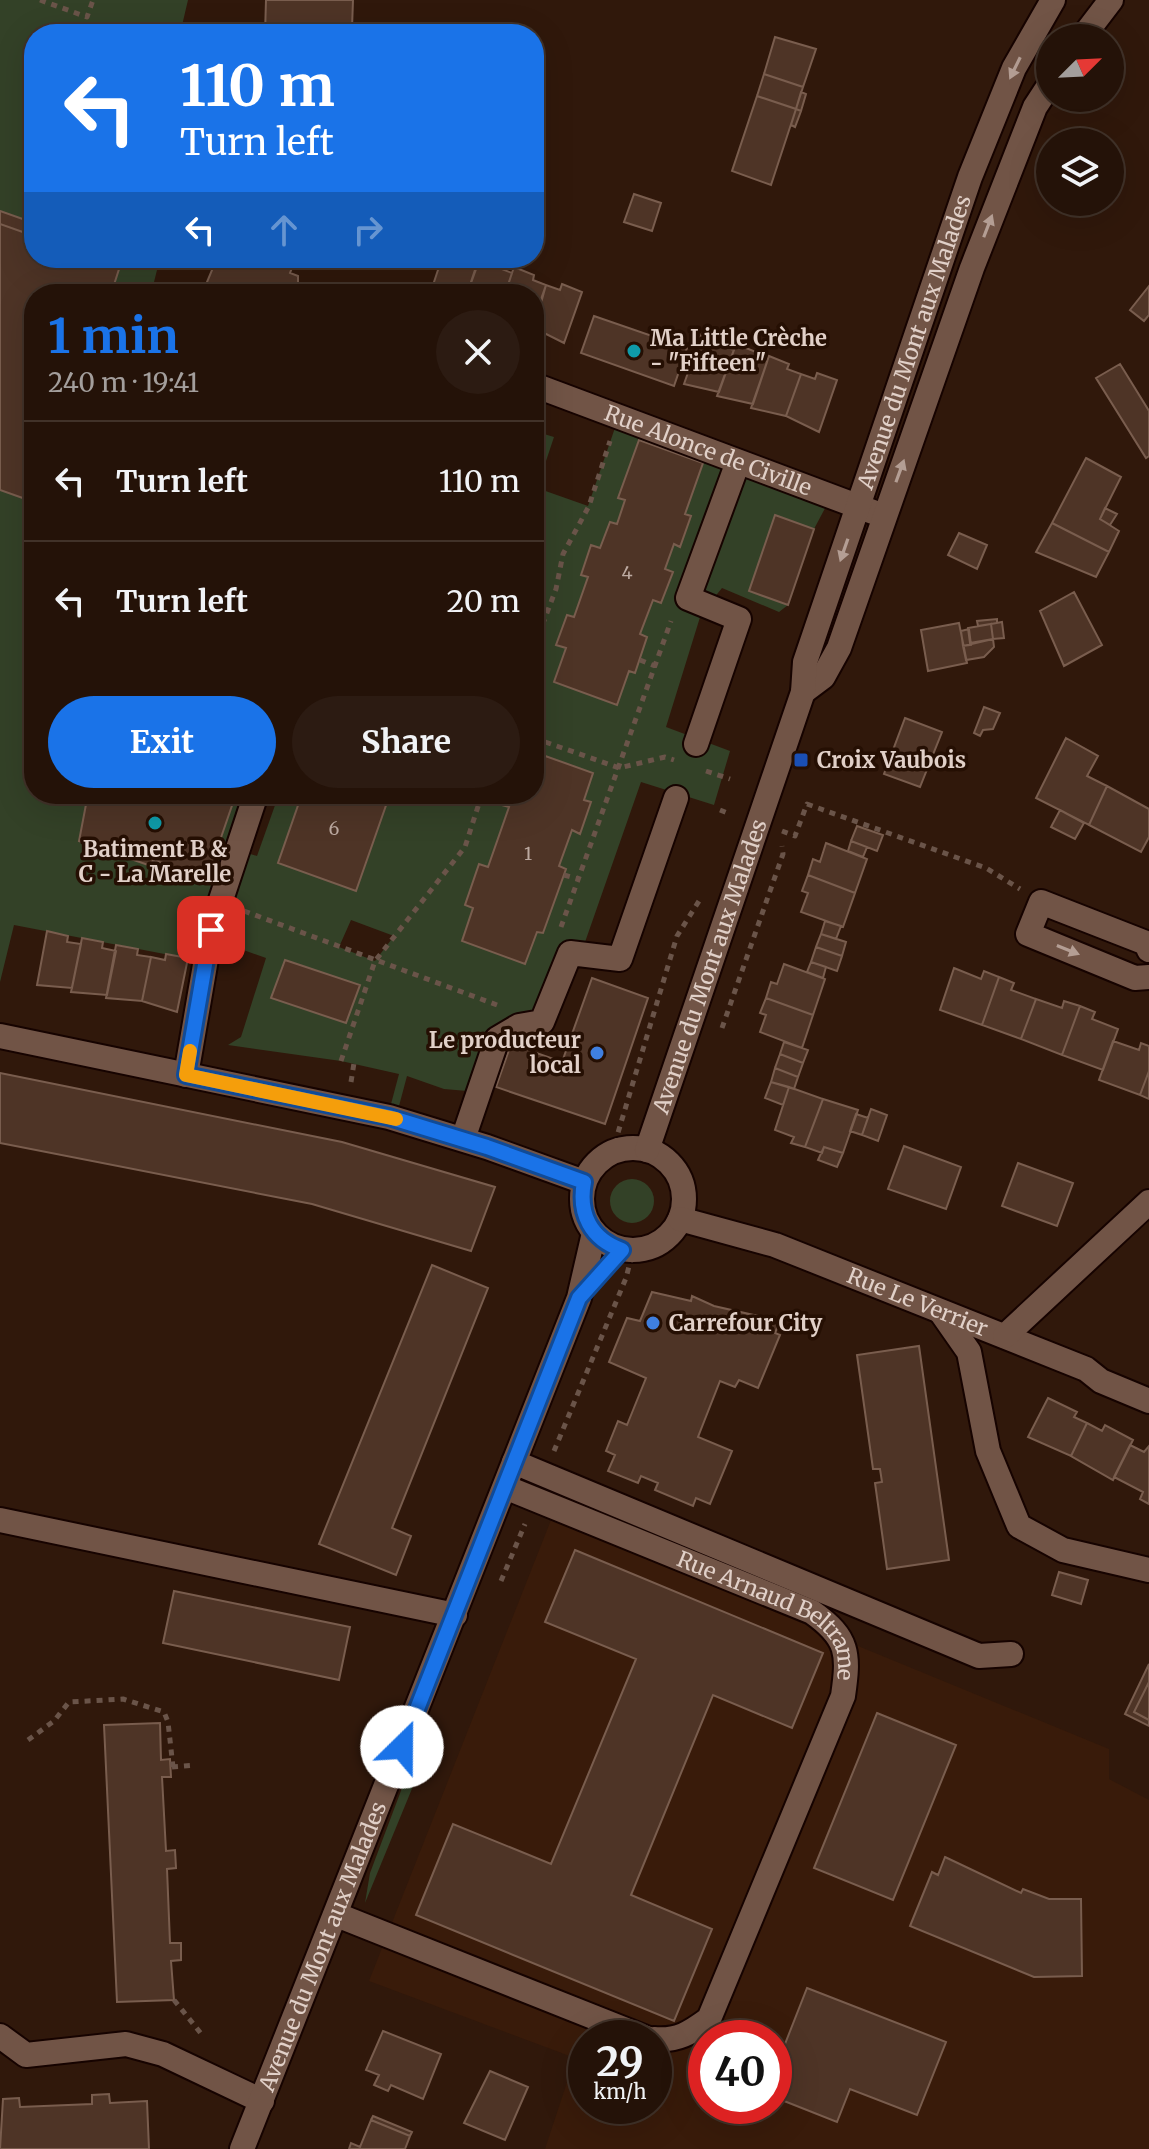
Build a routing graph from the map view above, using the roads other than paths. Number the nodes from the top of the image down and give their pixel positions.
1 (1053, 0) edge
2 (1111, 0) edge
3 (1093, 24) edge
4 (1036, 105) edge
5 (544, 389) edge
6 (738, 462) junction
7 (852, 504) junction
8 (884, 516) junction
9 (803, 692) junction
10 (696, 744) dead end
11 (676, 798) dead end
12 (253, 804) edge
13 (1149, 950) edge
14 (1149, 977) edge
15 (0, 1036) edge
16 (186, 1075) junction
17 (463, 1139) junction
18 (647, 1150) junction
19 (584, 1182) junction
20 (1149, 1202) edge
21 (680, 1219) junction
22 (594, 1233) junction
23 (622, 1250) junction
24 (579, 1298) junction
25 (941, 1312) junction
26 (1005, 1336) junction
27 (1149, 1401) edge
28 (514, 1462) junction
29 (505, 1487) junction
30 (0, 1520) edge
31 (1149, 1570) edge
32 (455, 1615) junction
33 (1011, 1654) dead end
34 (337, 1915) junction
35 (601, 2020) edge
36 (0, 2036) edge
37 (672, 2040) edge
38 (262, 2101) junction
39 (242, 2149) edge

1 -> 7 street, Avenue du Mont aux Malades
2 - 3 street
8 -> 4 street, Avenue du Mont aux Malades
5 - 6 street, Rue Alonce de Civille
6 - 7 street, Rue Alonce de Civille
6 - 10 street
7 - 8 street, Rue Alonce de Civille
7 -> 9 street, Avenue du Mont aux Malades
8 - 9 street, Avenue du Mont aux Malades
9 - 18 street, Avenue du Mont aux Malades
11 - 17 street
12 - 16 street
13 -> 14 street
15 - 16 street
16 - 17 street
17 - 19 street
18 - 19 street
18 - 21 street
19 - 22 street
20 - 26 street
21 - 23 street
21 - 25 street, Rue Le Verrier
22 - 23 street
22 - 24 street, Avenue du Mont aux Malades
23 - 24 street, Avenue du Mont aux Malades
24 - 28 street, Avenue du Mont aux Malades
25 - 26 street, Rue Le Verrier
25 - 31 street
26 - 27 street, Rue Le Verrier
28 - 29 street, Avenue du Mont aux Malades
28 - 33 street
29 - 32 street, Avenue du Mont aux Malades
29 - 37 street, Rue Arnaud Beltrame
30 - 32 street
32 - 34 street, Avenue du Mont aux Malades
34 - 35 street
34 - 38 street, Avenue du Mont aux Malades
36 - 38 street
38 - 39 street, Avenue du Mont aux Malades

